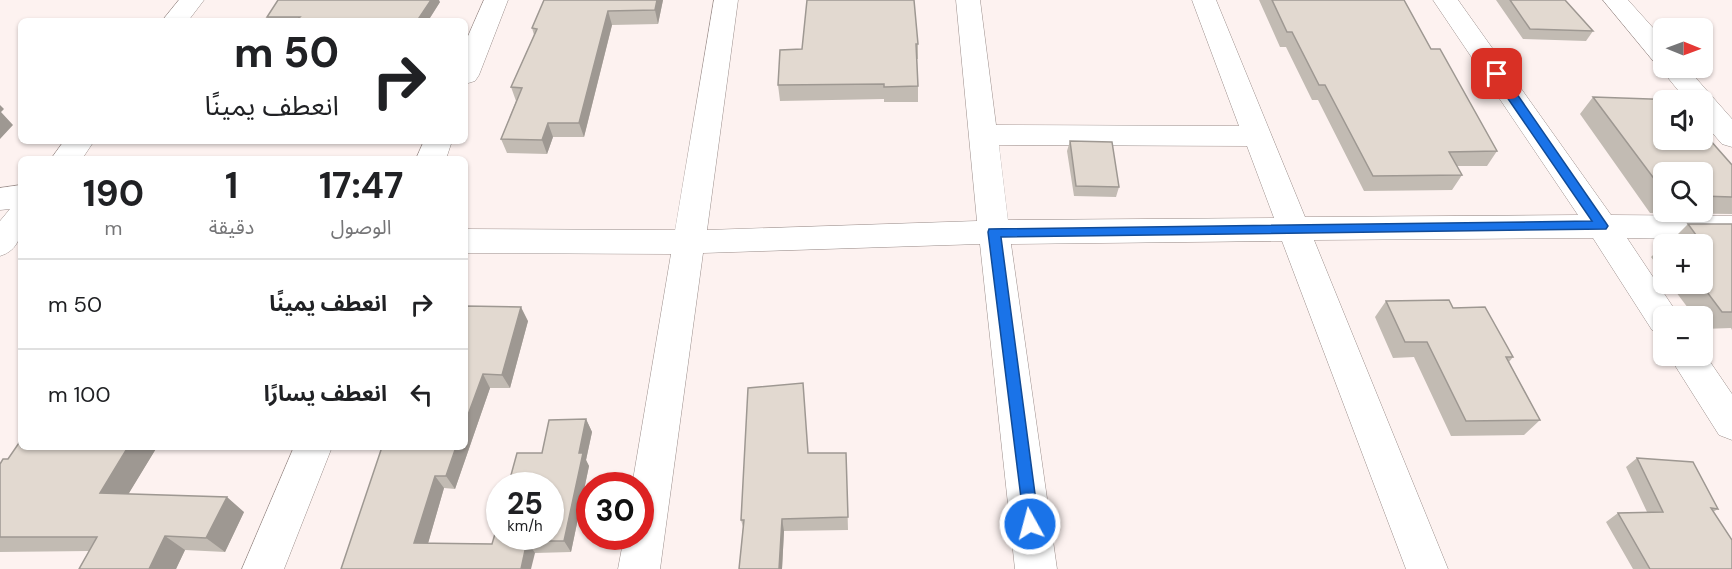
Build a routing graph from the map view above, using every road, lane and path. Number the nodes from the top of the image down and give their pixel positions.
1 (192, 0) edge
2 (496, 0) edge
3 (726, 0) edge
4 (968, 0) edge
5 (1204, 0) edge
6 (1445, 0) edge
7 (1615, 0) edge
8 (177, 18) edge
9 (1653, 44) edge
10 (468, 68) edge
11 (1682, 78) edge
12 (1692, 90) edge
13 (1713, 115) edge
14 (984, 135) junction
15 (1257, 136) junction
16 (1732, 137) edge
17 (78, 144) edge
18 (68, 156) edge
19 (1602, 226) junction
20 (1732, 228) edge
21 (1294, 230) junction
22 (994, 232) junction
23 (468, 241) edge
24 (689, 242) junction
25 (1655, 306) edge
26 (1694, 366) edge
27 (1732, 424) edge
28 (312, 450) edge
29 (263, 569) edge
30 (639, 569) edge
31 (1036, 569) edge
32 (1427, 569) edge

1 - 8 street
2 - 10 street
3 - 24 street
4 - 14 street
5 - 15 street
6 - 19 street
7 - 9 street
11 - 12 street
13 - 16 street
14 - 15 street
14 - 22 street
15 - 21 street
17 - 18 street
19 - 20 street
19 - 21 street
19 - 25 street
21 - 22 street
21 - 32 street
22 - 24 street
22 - 31 street
23 - 24 street
24 - 30 street
26 - 27 street
28 - 29 street

